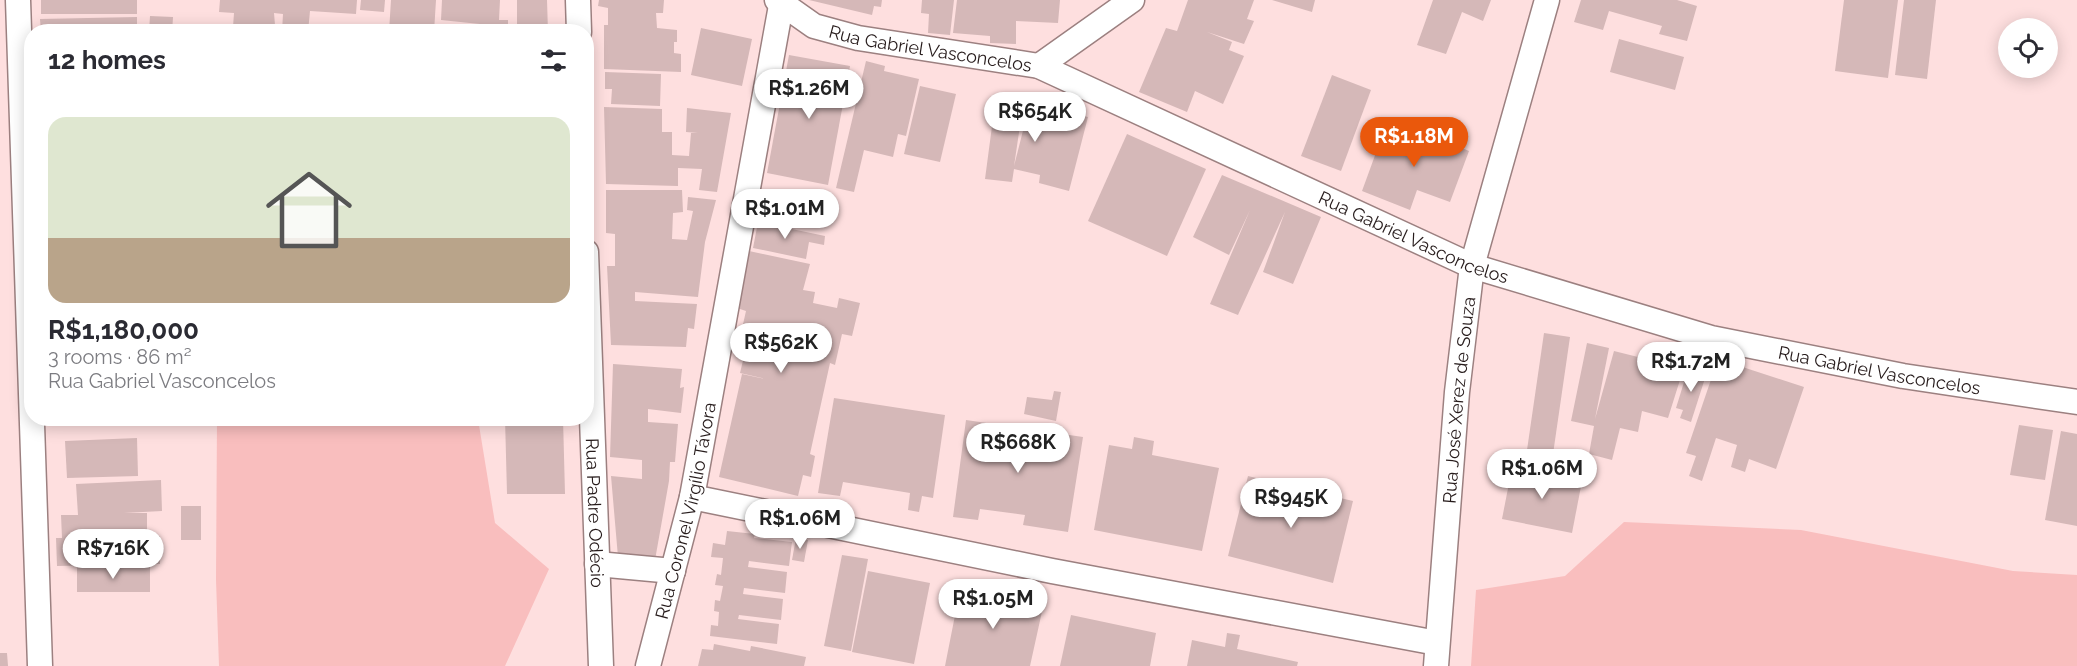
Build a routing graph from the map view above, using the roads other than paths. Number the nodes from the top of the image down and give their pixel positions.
1 (18, 0) edge
2 (578, 0) edge
3 (1132, 0) edge
4 (1547, 0) edge
5 (780, 1) edge
6 (579, 24) edge
7 (1039, 66) junction
8 (24, 182) edge
9 (1472, 266) junction
10 (2077, 402) edge
11 (32, 426) edge
12 (592, 426) edge
13 (692, 497) junction
14 (597, 564) junction
15 (673, 571) junction
16 (1437, 655) edge
17 (40, 666) edge
18 (601, 666) edge
19 (648, 666) edge

1 - 8 street
2 - 6 street
3 - 7 street
4 - 9 street, Rua José Xerez de Souza
5 - 7 street, Rua Gabriel Vasconcelos
5 - 13 street, Rua Coronel Virgílio Távora
7 - 9 street, Rua Gabriel Vasconcelos
9 - 10 street, Rua Gabriel Vasconcelos
9 - 16 street, Rua José Xerez de Souza
11 - 17 street
12 - 14 street, Rua Padre Odécio
13 - 15 street, Rua Coronel Virgílio Távora
13 - 16 street
14 - 15 street
14 - 18 street, Rua Padre Odécio
15 - 19 street, Rua Coronel Virgílio Távora

